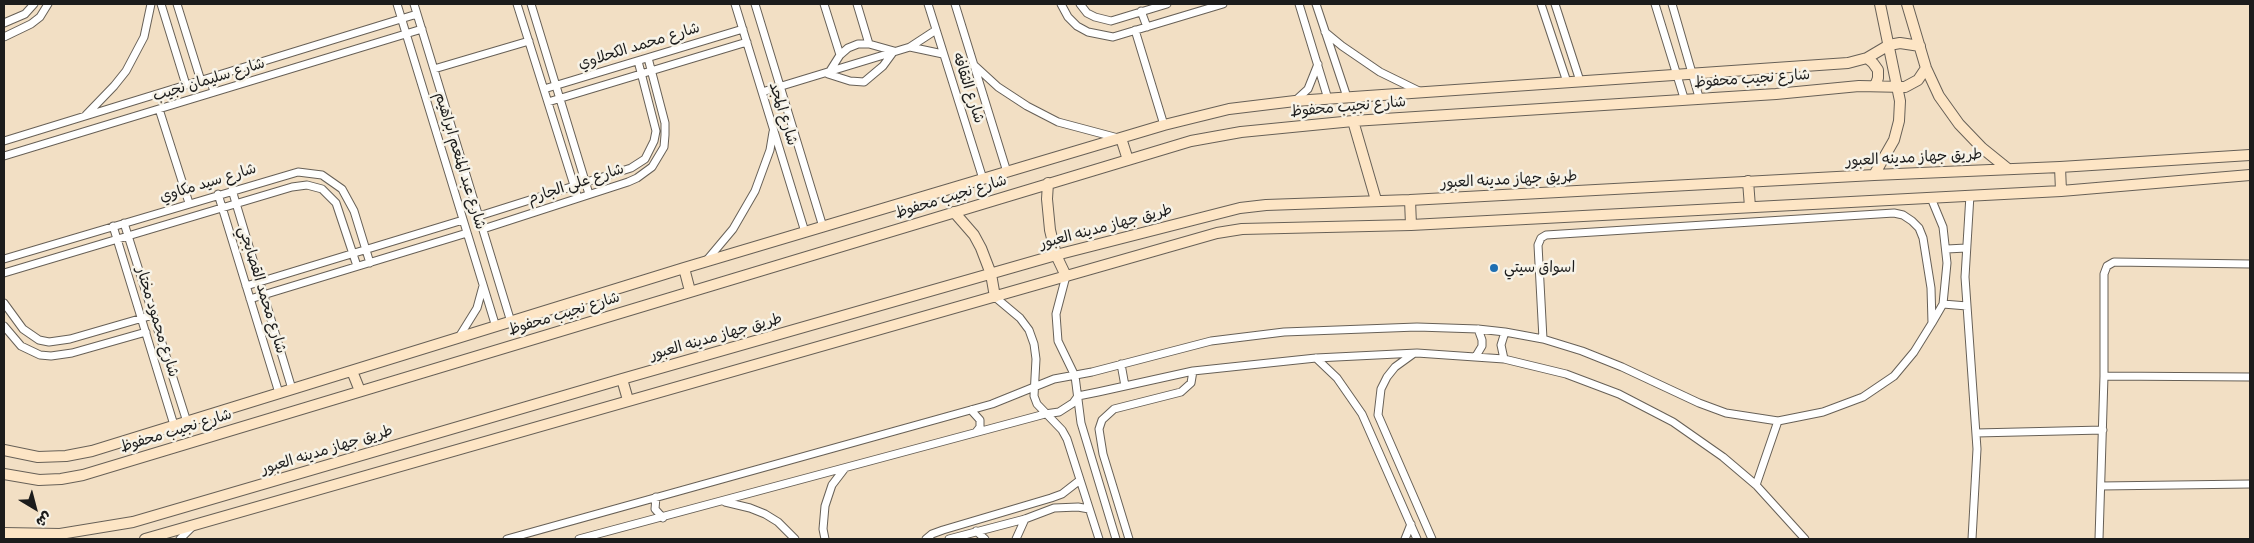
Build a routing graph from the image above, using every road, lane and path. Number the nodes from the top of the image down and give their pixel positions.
1 (34, 4) edge
2 (48, 4) edge
3 (152, 4) edge
4 (161, 4) edge
5 (177, 4) edge
6 (397, 4) edge
7 (414, 4) edge
8 (517, 4) edge
9 (531, 4) edge
10 (735, 4) edge
11 (755, 4) edge
12 (824, 4) edge
13 (857, 4) edge
14 (928, 4) edge
15 (955, 4) edge
16 (1061, 4) edge
17 (1080, 4) edge
18 (1167, 4) edge
19 (1223, 4) edge
20 (1299, 4) edge
21 (1316, 4) edge
22 (1541, 4) edge
23 (1555, 4) edge
24 (1655, 4) edge
25 (1672, 4) edge
26 (1880, 4) edge
27 (1907, 4) edge
28 (1141, 11) junction
29 (417, 14) junction
30 (402, 18) junction
31 (4, 23) edge
32 (1146, 27) junction
33 (422, 29) junction
34 (743, 29) junction
35 (936, 30) junction
36 (1135, 30) junction
37 (1325, 32) junction
38 (406, 33) junction
39 (4, 37) edge
40 (529, 41) junction
41 (747, 42) junction
42 (869, 44) junction
43 (1889, 45) junction
44 (1920, 46) junction
45 (910, 48) junction
46 (894, 51) junction
47 (943, 54) junction
48 (840, 55) junction
49 (648, 58) junction
50 (1867, 58) junction
51 (638, 61) junction
52 (973, 64) junction
53 (1318, 64) junction
54 (1926, 68) junction
55 (434, 70) junction
56 (651, 71) junction
57 (1693, 72) junction
58 (641, 74) junction
59 (828, 74) junction
60 (1677, 74) junction
61 (210, 78) junction
62 (201, 80) junction
63 (1580, 81) junction
64 (1567, 82) junction
65 (186, 85) junction
66 (556, 85) junction
67 (1875, 86) junction
68 (780, 87) junction
69 (1897, 87) junction
70 (544, 89) junction
71 (214, 92) junction
72 (762, 92) junction
73 (1421, 92) junction
74 (1347, 97) junction
75 (1699, 97) junction
76 (560, 98) junction
77 (1684, 98) junction
78 (1328, 99) junction
79 (1295, 101) junction
80 (548, 102) junction
81 (159, 109) junction
82 (85, 116) junction
83 (1353, 121) junction
84 (1164, 126) junction
85 (774, 129) junction
86 (1121, 138) junction
87 (4, 142) edge
88 (2250, 155) edge
89 (4, 156) edge
90 (645, 159) junction
91 (1128, 160) junction
92 (652, 167) junction
93 (2060, 167) junction
94 (2008, 169) junction
95 (1007, 172) junction
96 (1874, 174) junction
97 (2250, 175) edge
98 (983, 180) junction
99 (1748, 181) junction
100 (586, 182) junction
101 (1048, 183) junction
102 (574, 186) junction
103 (232, 190) junction
104 (2061, 191) junction
105 (218, 194) junction
106 (589, 194) junction
107 (1970, 194) junction
108 (578, 198) junction
109 (1931, 198) junction
110 (1376, 200) junction
111 (1410, 200) junction
112 (189, 203) junction
113 (236, 204) junction
114 (1750, 207) junction
115 (222, 208) junction
116 (954, 212) junction
117 (148, 215) junction
118 (479, 216) junction
119 (463, 220) junction
120 (124, 223) junction
121 (1411, 225) junction
122 (113, 226) junction
123 (823, 227) junction
124 (153, 229) junction
125 (482, 229) junction
126 (806, 232) junction
127 (467, 233) junction
128 (87, 234) junction
129 (128, 236) junction
130 (117, 239) junction
131 (50, 245) junction
132 (92, 247) junction
133 (1947, 248) junction
134 (1966, 248) junction
135 (366, 250) junction
136 (353, 254) junction
137 (1056, 254) junction
138 (55, 258) junction
139 (4, 259) edge
140 (370, 263) junction
141 (705, 263) junction
142 (2250, 264) edge
143 (357, 266) junction
144 (684, 268) junction
145 (4, 273) edge
146 (991, 274) junction
147 (1066, 276) junction
148 (260, 282) junction
149 (246, 286) junction
150 (483, 286) junction
151 (690, 291) junction
152 (264, 295) junction
153 (995, 298) junction
154 (250, 299) junction
155 (4, 303) edge
156 (1943, 304) junction
157 (1967, 306) junction
158 (153, 315) junction
159 (142, 319) junction
160 (511, 322) junction
161 (1932, 324) junction
162 (496, 326) junction
163 (1478, 329) junction
164 (5, 330) edge
165 (146, 332) junction
166 (1505, 332) junction
167 (459, 338) junction
168 (1543, 339) junction
169 (1417, 353) junction
170 (1476, 356) junction
171 (1316, 358) junction
172 (1504, 359) junction
173 (1121, 364) junction
174 (352, 371) junction
175 (1193, 371) junction
176 (1075, 376) junction
177 (2104, 376) junction
178 (2250, 377) edge
179 (622, 378) junction
180 (1125, 386) junction
181 (1034, 387) junction
182 (292, 389) junction
183 (360, 391) junction
184 (279, 393) junction
185 (1078, 396) junction
186 (628, 400) junction
187 (972, 410) junction
188 (1045, 414) junction
189 (1778, 420) junction
190 (187, 422) junction
191 (174, 425) junction
192 (2103, 430) junction
193 (976, 432) junction
194 (1976, 433) junction
195 (4, 450) edge
196 (845, 468) junction
197 (4, 474) edge
198 (293, 476) junction
199 (1080, 480) junction
200 (2250, 484) edge
201 (1756, 485) junction
202 (2101, 486) junction
203 (298, 494) junction
204 (656, 497) junction
205 (720, 502) junction
206 (1089, 509) junction
207 (663, 518) junction
208 (1025, 519) junction
209 (1410, 524) junction
210 (194, 525) junction
211 (976, 531) junction
212 (4, 533) edge
213 (145, 539) edge
214 (180, 539) edge
215 (507, 539) edge
216 (579, 539) edge
217 (795, 539) edge
218 (825, 539) edge
219 (926, 539) edge
220 (948, 539) edge
221 (985, 539) edge
222 (1016, 539) edge
223 (1099, 539) edge
224 (1116, 539) edge
225 (1129, 539) edge
226 (1405, 539) edge
227 (1417, 539) edge
228 (1432, 539) edge
229 (1805, 539) edge
230 (1972, 539) edge
231 (2099, 539) edge

1 - 31 street
2 - 39 street
3 - 82 street
4 - 65 street
5 - 62 street
6 - 30 street, شارع عبد المنعم ابراهيم
7 - 29 street, شارع عبد المنعم ابراهيم
8 - 40 street
9 - 66 street
10 - 34 street, شارع المجد
11 - 68 street, شارع المجد
12 - 48 street
13 - 42 street
14 - 35 street, شارع الثقافه
15 - 52 street, شارع الثقافه
16 - 36 street
17 - 28 street
18 - 28 street
19 - 32 street
20 - 53 street
21 - 37 street
22 - 64 street
23 - 63 street
24 - 60 street
25 - 57 street
26 - 43 main road
27 - 44 main road
28 - 32 street
29 - 30 street, شارع سليمان نجيب
29 - 33 street, شارع عبد المنعم ابراهيم
30 - 38 street, شارع عبد المنعم ابراهيم
30 - 61 street, شارع سليمان نجيب
32 - 36 street
33 - 38 street, شارع سليمان نجيب
33 - 55 street, شارع عبد المنعم ابراهيم
34 - 41 street, شارع المجد
34 - 49 street, شارع محمد الكحلاوي
35 - 45 street
35 - 47 street, شارع الثقافه
36 - 84 street
37 - 73 street
37 - 74 street
38 - 71 street, شارع سليمان نجيب
38 - 119 street, شارع عبد المنعم ابراهيم
40 - 55 street
40 - 70 street
41 - 56 street, شارع محمد الكحلاوي
41 - 72 street, شارع المجد
42 - 46 street
42 - 48 street
43 - 44 main road, شارع نجيب محفوظ
43 - 50 main road, شارع نجيب محفوظ
43 - 69 main road
44 - 54 main road
45 - 46 street
45 - 47 street
46 - 59 street
46 - 59 street
47 - 98 street, شارع الثقافه
48 - 59 street
49 - 51 street, شارع محمد الكحلاوي
49 - 56 street
50 - 57 main road, شارع نجيب محفوظ
50 - 67 main road
51 - 58 street
51 - 66 street, شارع محمد الكحلاوي
52 - 86 street
52 - 95 street, شارع الثقافه
53 - 78 street
53 - 79 street
54 - 69 main road, شارع نجيب محفوظ
54 - 94 main road
55 - 118 street, شارع عبد المنعم ابراهيم
56 - 58 street, شارع محمد الكحلاوي
56 - 92 street
57 - 60 main road, شارع نجيب محفوظ
57 - 75 street
58 - 76 street, شارع محمد الكحلاوي
58 - 90 street
59 - 68 street
60 - 63 main road, شارع نجيب محفوظ
60 - 77 street
61 - 62 street, شارع سليمان نجيب
61 - 71 street
62 - 65 street, شارع سليمان نجيب
63 - 64 main road, شارع نجيب محفوظ
64 - 73 main road, شارع نجيب محفوظ
65 - 82 street, شارع سليمان نجيب
66 - 70 street, شارع محمد الكحلاوي
66 - 76 street
67 - 69 main road, شارع نجيب محفوظ
67 - 75 main road, شارع نجيب محفوظ
68 - 72 street
68 - 123 street, شارع المجد
69 - 96 main road
70 - 80 street
71 - 81 street, شارع سليمان نجيب
72 - 85 street, شارع المجد
73 - 74 main road, شارع نجيب محفوظ
74 - 78 main road, شارع نجيب محفوظ
75 - 77 main road, شارع نجيب محفوظ
76 - 80 street, شارع محمد الكحلاوي
76 - 100 street
77 - 83 main road, شارع نجيب محفوظ
78 - 79 main road, شارع نجيب محفوظ
79 - 84 main road, شارع نجيب محفوظ
80 - 102 street
81 - 89 street, شارع سليمان نجيب
81 - 112 street
82 - 87 street, شارع سليمان نجيب
83 - 91 main road, شارع نجيب محفوظ
83 - 110 main road
84 - 86 main road, شارع نجيب محفوظ
85 - 126 street, شارع المجد
85 - 141 street
86 - 91 main road
86 - 95 main road, شارع نجيب محفوظ
88 - 93 main road, طريق جهاز مدينه العبور
90 - 92 street
90 - 100 street, شارع على الجارم
91 - 101 main road, شارع نجيب محفوظ
92 - 106 street, شارع على الجارم
93 - 94 main road, طريق جهاز مدينه العبور
93 - 104 main road
94 - 96 main road, طريق جهاز مدينه العبور
95 - 98 main road, شارع نجيب محفوظ
96 - 99 main road, طريق جهاز مدينه العبور
97 - 104 main road
98 - 123 main road, شارع نجيب محفوظ
99 - 111 main road, طريق جهاز مدينه العبور
99 - 114 main road
100 - 102 street, شارع على الجارم
100 - 106 street
101 - 116 main road, شارع نجيب محفوظ
101 - 137 main road
102 - 108 street
102 - 118 street, شارع على الجارم
103 - 105 street, شارع سيد مكاوي
103 - 113 street, شارع محمد القصابجي
103 - 135 street, شارع سيد مكاوي
104 - 107 main road
105 - 112 street, شارع سيد مكاوي
105 - 115 street, شارع محمد القصابجي
106 - 108 street, شارع على الجارم
107 - 109 main road
107 - 134 street
108 - 125 street, شارع على الجارم
109 - 114 main road
109 - 133 street
110 - 111 main road, طريق جهاز مدينه العبور
110 - 137 main road, طريق جهاز مدينه العبور
111 - 121 main road
112 - 117 street, شارع سيد مكاوي
113 - 115 street, شارع سيد مكاوي
113 - 136 street, شارع سيد مكاوي
113 - 148 street, شارع محمد القصابجي
114 - 121 main road
115 - 124 street, شارع سيد مكاوي
115 - 149 street, شارع محمد القصابجي
116 - 146 main road
116 - 151 main road, شارع نجيب محفوظ
117 - 120 street, شارع سيد مكاوي
117 - 124 street
118 - 125 street, شارع عبد المنعم ابراهيم
119 - 127 street, شارع عبد المنعم ابراهيم
119 - 135 street
120 - 122 street, شارع سيد مكاوي
120 - 129 street, شارع محمود مختار
121 - 147 main road
122 - 128 street, شارع سيد مكاوي
122 - 130 street, شارع محمود مختار
123 - 126 main road, شارع نجيب محفوظ
124 - 129 street, شارع سيد مكاوي
125 - 160 street, شارع عبد المنعم ابراهيم
126 - 141 main road, شارع نجيب محفوظ
127 - 140 street
127 - 150 street, شارع عبد المنعم ابراهيم
128 - 131 street, شارع سيد مكاوي
128 - 132 street
129 - 130 street, شارع سيد مكاوي
129 - 158 street, شارع محمود مختار
130 - 132 street, شارع سيد مكاوي
130 - 159 street, شارع محمود مختار
131 - 138 street
131 - 139 street, شارع سيد مكاوي
132 - 138 street, شارع سيد مكاوي
133 - 134 street
133 - 156 street
134 - 157 street
135 - 136 street
135 - 140 street, شارع سيد مكاوي
136 - 143 street, شارع سيد مكاوي
136 - 148 street
137 - 146 main road, طريق جهاز مدينه العبور
137 - 147 main road
138 - 145 street, شارع سيد مكاوي
140 - 143 street
141 - 144 main road, شارع نجيب محفوظ
142 - 177 street
143 - 152 street
144 - 151 main road
144 - 160 main road, شارع نجيب محفوظ
146 - 153 main road
146 - 179 main road, طريق جهاز مدينه العبور
147 - 153 main road
147 - 176 street
148 - 149 street
148 - 152 street, شارع محمد القصابجي
149 - 154 street, شارع محمد القصابجي
150 - 162 street, شارع عبد المنعم ابراهيم
150 - 167 street
151 - 183 main road, شارع نجيب محفوظ
152 - 154 street
152 - 182 street, شارع محمد القصابجي
153 - 181 street
153 - 186 main road
154 - 184 street, شارع محمد القصابجي
155 - 159 street
156 - 157 street
156 - 161 street
157 - 194 street
158 - 159 street
158 - 190 street, شارع محمود مختار
159 - 165 street, شارع محمود مختار
160 - 162 main road, شارع نجيب محفوظ
161 - 168 street
161 - 189 street
162 - 167 main road, شارع نجيب محفوظ
163 - 166 street
163 - 170 street
163 - 173 street
164 - 165 street
165 - 191 street, شارع محمود مختار
166 - 168 street
166 - 172 street
167 - 174 main road, شارع نجيب محفوظ
168 - 189 street
169 - 170 street
169 - 171 street
169 - 228 street
170 - 172 street
171 - 175 street
171 - 209 street
172 - 201 street
173 - 176 street
173 - 180 street
174 - 182 main road, شارع نجيب محفوظ
174 - 183 main road
175 - 180 street
175 - 225 street
176 - 181 street
176 - 185 street
177 - 178 street
177 - 192 street
179 - 186 main road
179 - 198 main road, طريق جهاز مدينه العبور
180 - 185 street
181 - 187 street
181 - 188 street
182 - 184 main road, شارع نجيب محفوظ
183 - 197 main road, شارع نجيب محفوظ
184 - 190 main road, شارع نجيب محفوظ
185 - 188 street
185 - 224 street
186 - 203 main road
187 - 193 street
187 - 204 street
188 - 193 street
188 - 199 street
189 - 201 street
190 - 191 main road, شارع نجيب محفوظ
191 - 195 main road, شارع نجيب محفوظ
192 - 194 street
192 - 202 street
193 - 196 street
194 - 230 street
196 - 205 street
196 - 218 street
198 - 203 main road
198 - 212 main road, طريق جهاز مدينه العبور
199 - 206 street
199 - 219 street
200 - 202 street
201 - 229 street
202 - 231 street
203 - 210 main road
204 - 207 street
204 - 215 street
205 - 207 street
205 - 217 street
206 - 208 street
206 - 223 street
207 - 216 street
208 - 211 street
208 - 222 street
209 - 226 street
209 - 227 street
210 - 213 main road
210 - 214 street
211 - 220 street
211 - 221 street

